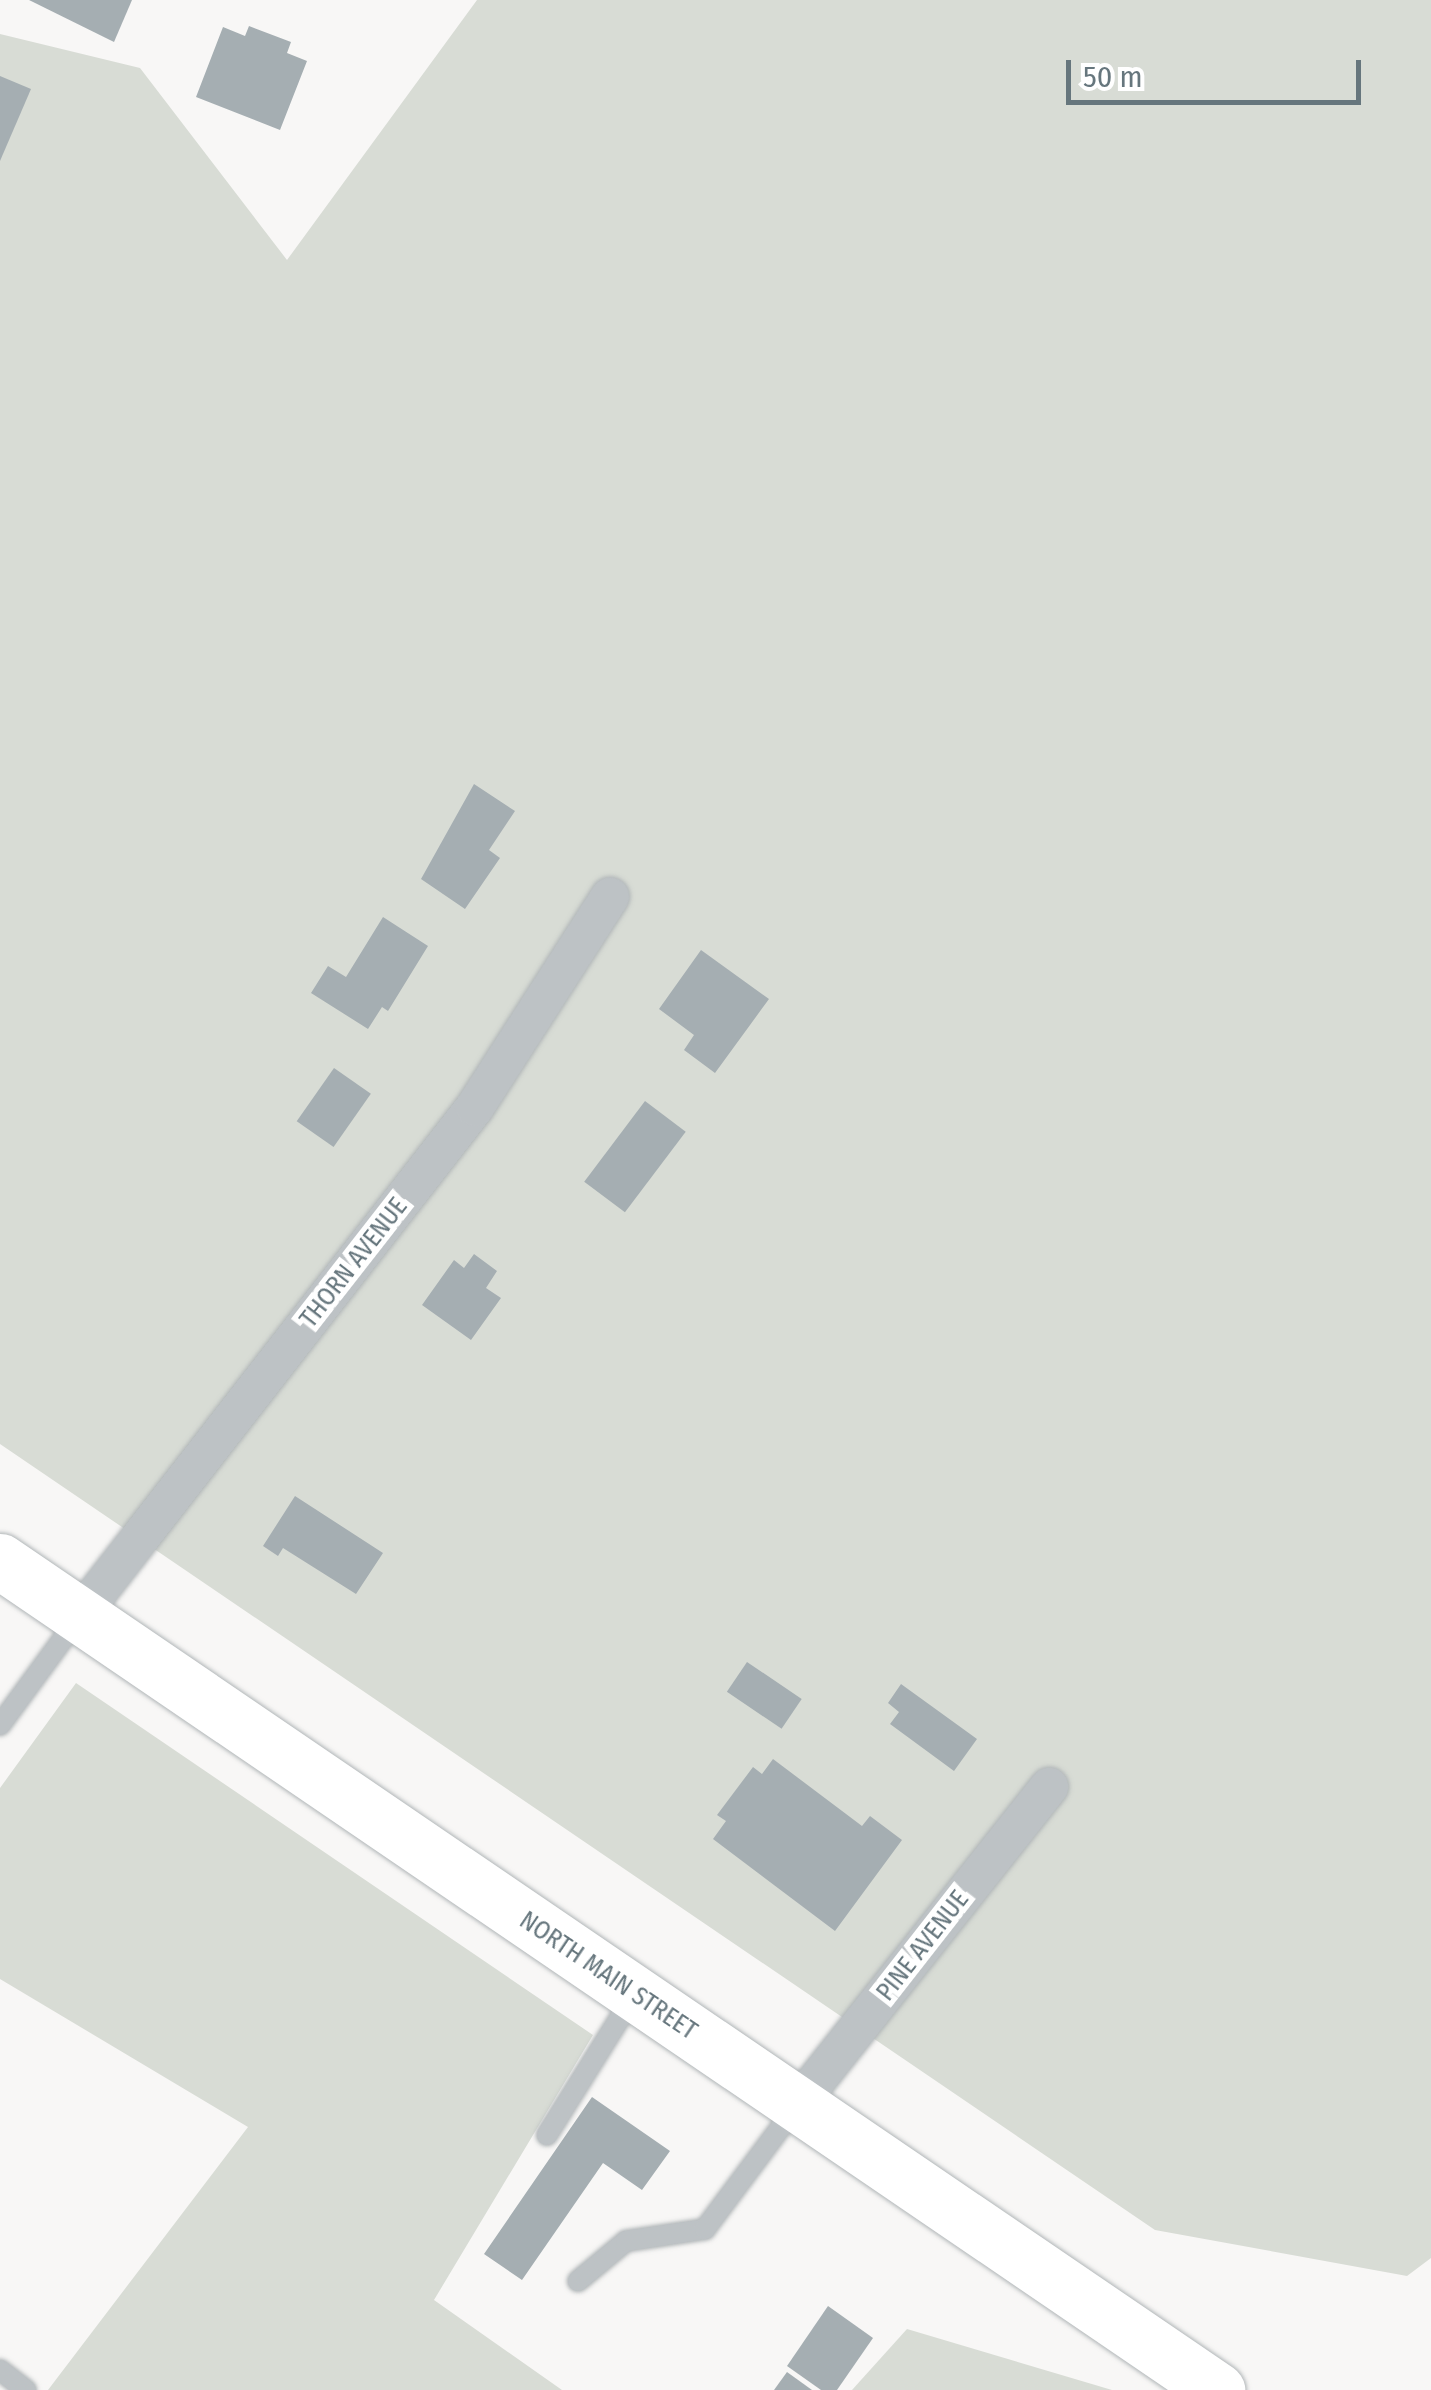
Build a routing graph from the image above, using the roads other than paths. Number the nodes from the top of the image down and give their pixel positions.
1 (610, 896) dead end
2 (0, 1560) edge
3 (80, 1616) junction
4 (0, 1726) edge
5 (1049, 1787) dead end
6 (634, 1995) junction
7 (798, 2105) junction
8 (547, 2134) dead end
9 (578, 2281) dead end
10 (0, 2370) edge
11 (26, 2390) edge
12 (1217, 2390) edge

1 - 3 street, THORN AVENUE
2 - 3 highway, NORTH MAIN STREET
3 - 4 lane
3 - 6 highway, NORTH MAIN STREET
5 - 7 street, PINE AVENUE
6 - 7 highway, NORTH MAIN STREET
6 - 8 lane
7 - 9 lane
7 - 12 highway, NORTH MAIN STREET
10 - 11 lane

